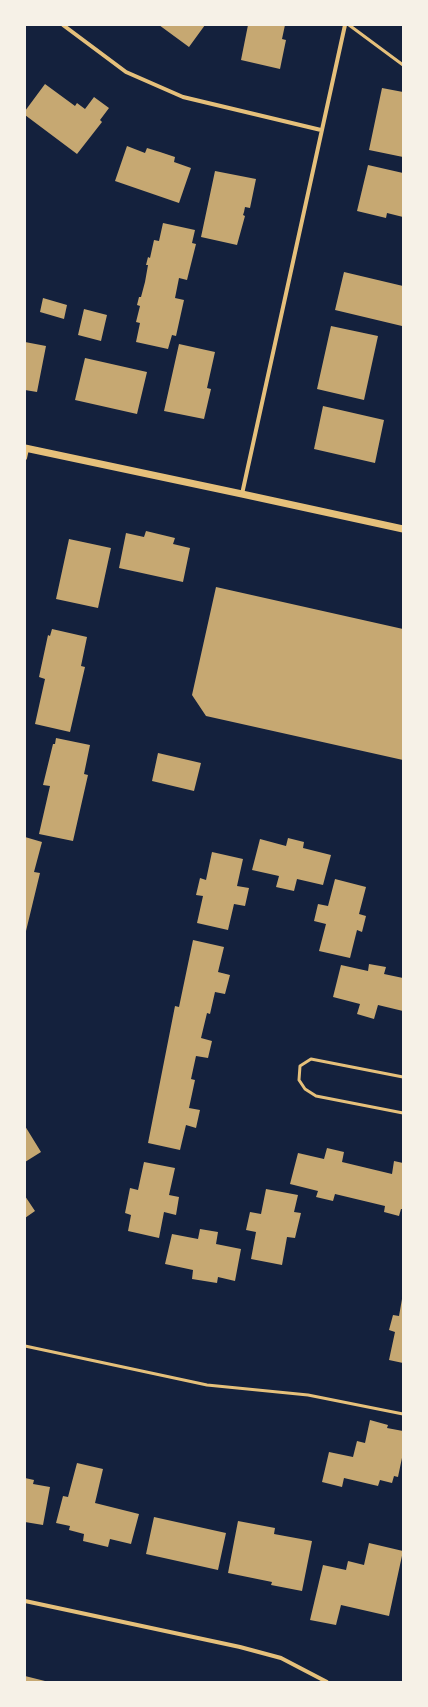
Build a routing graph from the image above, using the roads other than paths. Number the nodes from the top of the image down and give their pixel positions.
1 (63, 25) edge
2 (345, 25) edge
3 (349, 25) edge
4 (403, 65) edge
5 (321, 130) junction
6 (26, 448) edge
7 (25, 458) edge
8 (242, 494) junction
9 (403, 530) edge
10 (403, 1077) edge
11 (403, 1113) edge
12 (25, 1346) edge
13 (403, 1414) edge
14 (25, 1601) edge
15 (327, 1682) edge

1 - 5 street
2 - 5 street
3 - 4 lane
5 - 8 street
6 - 7 street
6 - 8 street
8 - 9 street
10 - 11 lane
12 - 13 lane
14 - 15 street

